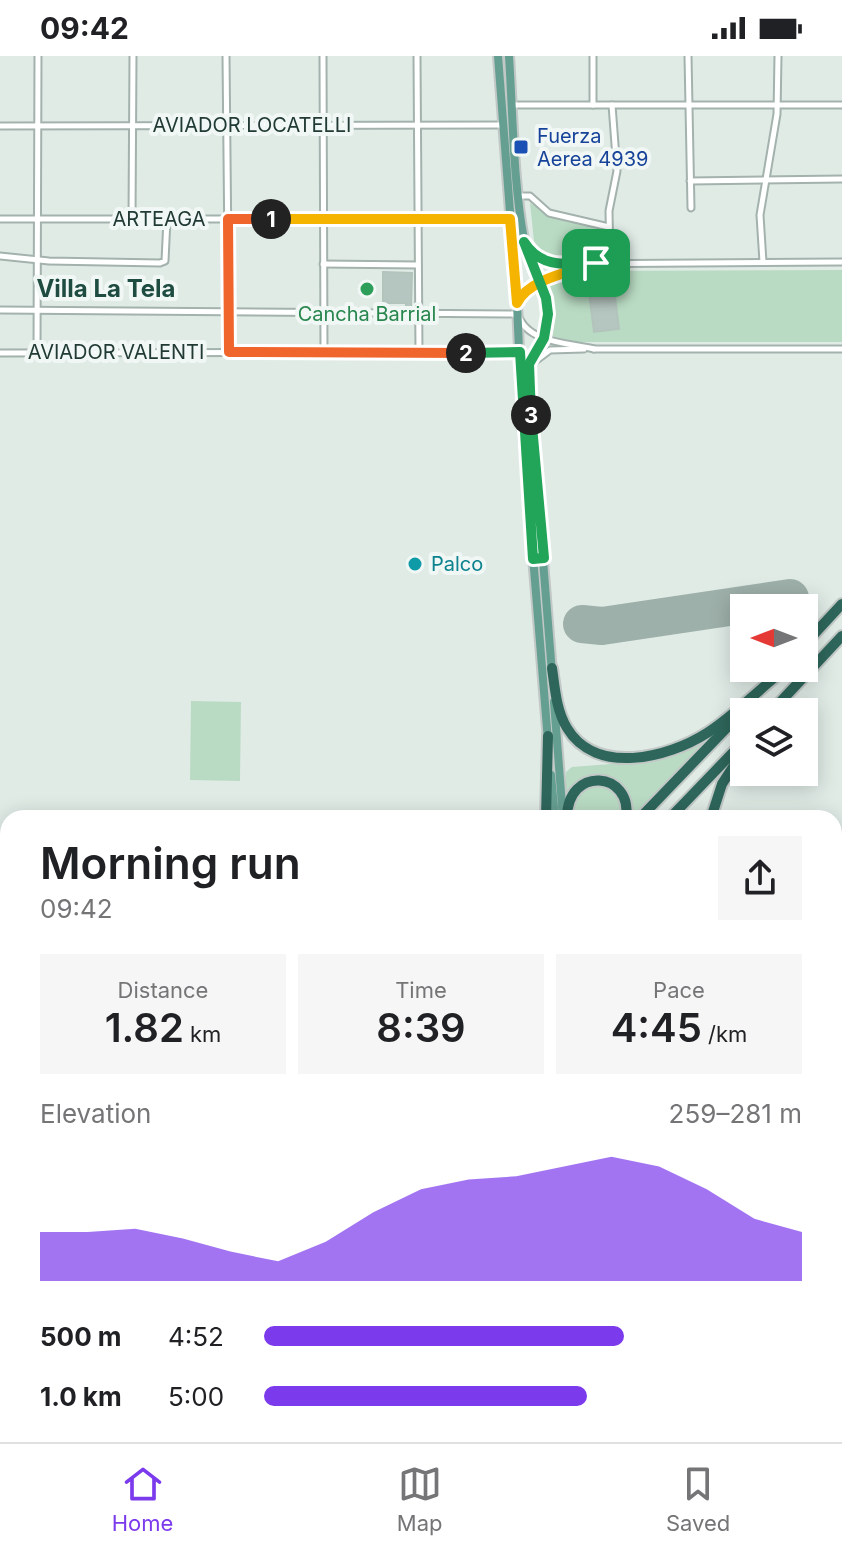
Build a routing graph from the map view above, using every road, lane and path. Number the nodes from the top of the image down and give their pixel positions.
1 (38, 56) edge
2 (133, 56) edge
3 (226, 56) edge
4 (323, 56) edge
5 (417, 56) edge
6 (498, 56) edge
7 (509, 56) edge
8 (593, 56) edge
9 (688, 56) edge
10 (778, 56) edge
11 (512, 105) junction
12 (593, 105) junction
13 (612, 105) junction
14 (689, 105) junction
15 (777, 105) junction
16 (842, 105) edge
17 (133, 125) junction
18 (227, 125) junction
19 (323, 125) junction
20 (417, 125) junction
21 (504, 125) junction
22 (0, 126) edge
23 (39, 126) junction
24 (842, 179) edge
25 (690, 181) junction
26 (764, 181) junction
27 (519, 196) junction
28 (691, 208) dead end
29 (0, 219) edge
30 (39, 219) junction
31 (132, 219) junction
32 (167, 219) junction
33 (228, 219) junction
34 (323, 219) junction
35 (418, 219) junction
36 (510, 219) junction
37 (609, 227) junction
38 (524, 242) junction
39 (0, 256) edge
40 (38, 261) junction
41 (763, 262) junction
42 (842, 262) edge
43 (596, 263) junction
44 (610, 263) junction
45 (323, 264) junction
46 (418, 265) junction
47 (540, 283) junction
48 (517, 303) junction
49 (0, 310) edge
50 (38, 310) junction
51 (229, 313) junction
52 (323, 313) junction
53 (419, 314) junction
54 (518, 314) junction
55 (544, 338) junction
56 (594, 349) junction
57 (842, 349) edge
58 (229, 352) junction
59 (520, 352) junction
60 (0, 353) edge
61 (37, 353) junction
62 (324, 353) junction
63 (419, 354) junction
64 (528, 373) junction
65 (544, 558) junction
66 (533, 559) junction
67 (842, 604) edge
68 (818, 630) edge
69 (842, 636) edge
70 (818, 662) edge
71 (552, 668) junction
72 (769, 682) edge
73 (770, 682) edge
74 (799, 682) edge
75 (802, 682) edge
76 (784, 698) edge
77 (790, 698) edge
78 (548, 736) junction
79 (730, 756) edge
80 (730, 772) edge
81 (546, 810) edge
82 (554, 810) edge
83 (564, 810) edge
84 (567, 810) edge
85 (626, 810) edge
86 (648, 810) edge
87 (678, 810) edge
88 (714, 810) edge

1 - 23 street
2 - 17 street
3 - 18 street
4 - 19 street
5 - 20 street
6 - 21 main road
7 - 11 main road
8 - 12 street
9 - 14 street
10 - 15 street
11 - 12 street
11 - 27 main road
12 - 13 street
13 - 14 street
13 - 37 street
14 - 15 street
14 - 25 street
15 - 16 street
15 - 26 street
17 - 18 street, AVIADOR LOCATELLI
17 - 23 street, AVIADOR LOCATELLI
17 - 31 street
18 - 19 street, AVIADOR LOCATELLI
18 - 33 street
19 - 20 street, AVIADOR LOCATELLI
19 - 34 street
20 - 21 street, AVIADOR LOCATELLI
20 - 35 street
21 - 36 main road
22 - 23 street, AVIADOR LOCATELLI
23 - 30 street
24 - 26 street
25 - 26 street
25 - 28 street
26 - 41 street
27 - 37 street
27 - 38 main road
29 - 30 street, ARTEAGA
30 - 31 street, ARTEAGA
30 - 40 street
31 - 32 street, ARTEAGA
32 - 33 street, ARTEAGA
32 - 40 street
33 - 34 street, ARTEAGA
33 - 51 street
34 - 35 street, ARTEAGA
34 - 45 street
35 - 36 street, ARTEAGA
35 - 46 street
36 - 48 main road
37 - 44 street
38 - 43 street
38 - 47 main road
39 - 40 street
40 - 50 street
41 - 42 street
41 - 44 street
43 - 44 street
43 - 47 street
45 - 46 street
45 - 52 street
46 - 53 street
47 - 48 street
47 - 55 main road
48 - 54 main road
49 - 50 street
50 - 51 street
50 - 61 street
51 - 52 street
51 - 58 street
52 - 53 street
52 - 62 street
53 - 54 street
53 - 63 street
54 - 55 street
54 - 59 main road
55 - 56 street
55 - 64 main road
56 - 57 street
56 - 64 street
58 - 61 street, AVIADOR VALENTI
58 - 62 street, AVIADOR VALENTI
59 - 63 street, AVIADOR VALENTI
59 - 66 main road
60 - 61 street, AVIADOR VALENTI
62 - 63 street, AVIADOR VALENTI
64 - 65 main road
65 - 66 main road
65 - 71 main road
66 - 78 main road
67 - 68 highway
69 - 70 highway
71 - 72 highway
71 - 83 main road
73 - 86 highway
74 - 76 highway
75 - 77 highway
78 - 81 highway
78 - 82 main road
79 - 87 highway
80 - 88 highway
84 - 85 highway

